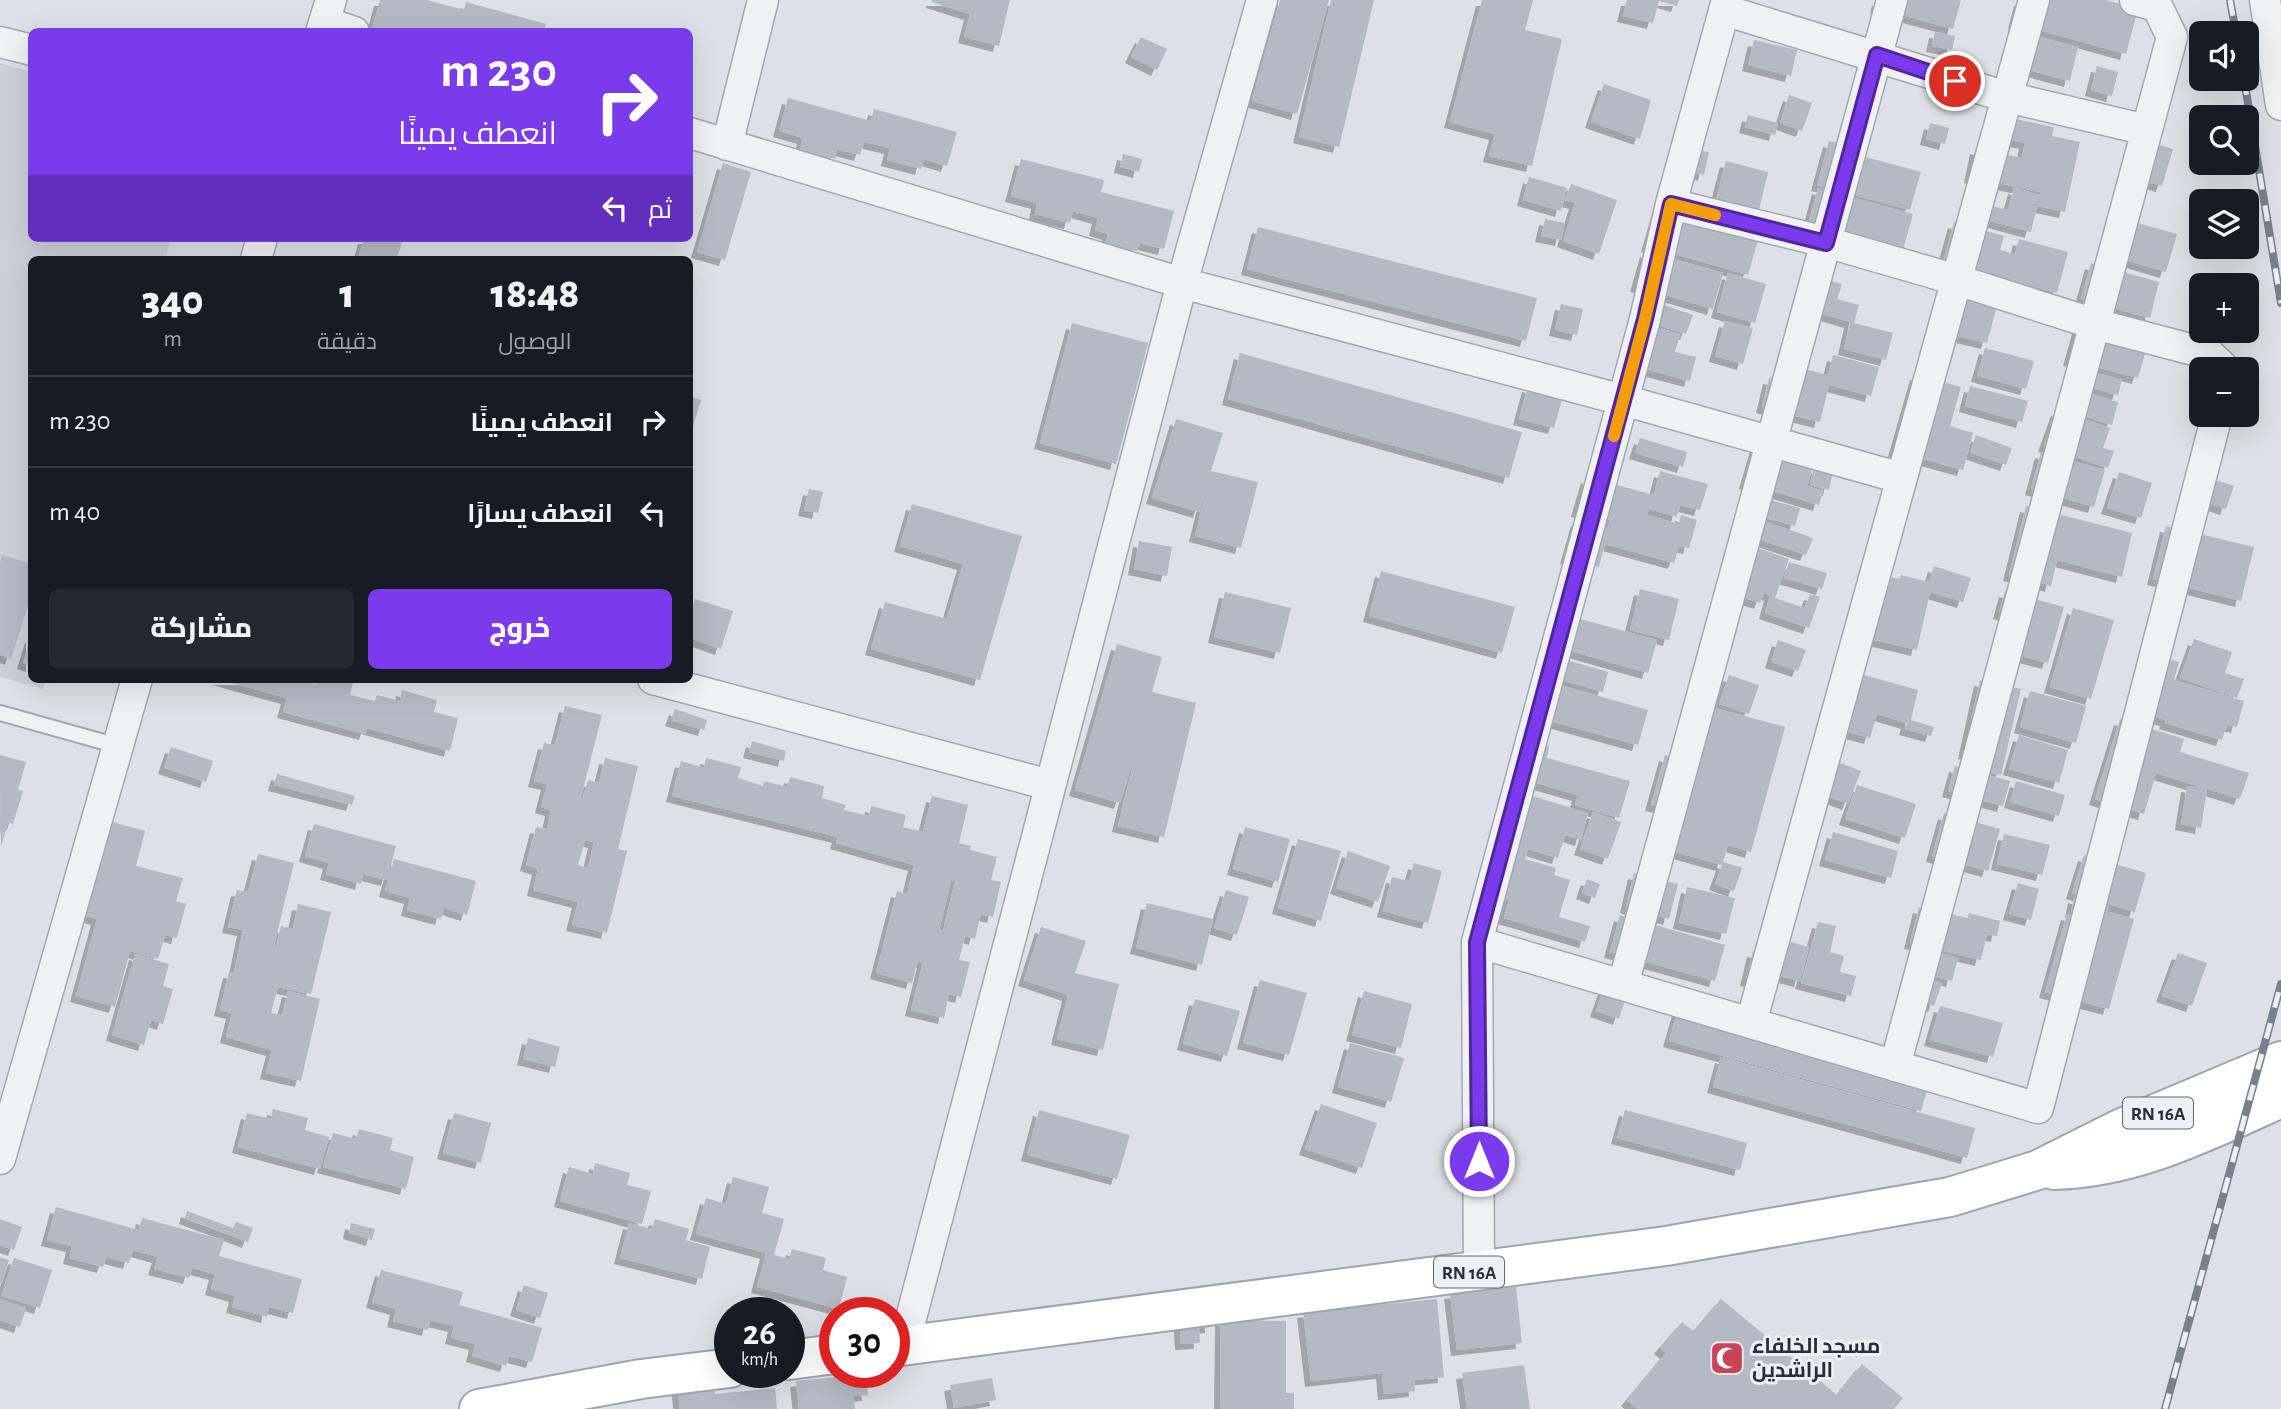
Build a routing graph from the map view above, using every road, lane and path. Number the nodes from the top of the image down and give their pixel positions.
1 (763, 0) edge
2 (1262, 0) edge
3 (1892, 0) edge
4 (2034, 0) edge
5 (2135, 0) edge
6 (1726, 5) edge
7 (2272, 15) edge
8 (326, 18) edge
9 (346, 28) edge
10 (0, 42) edge
11 (28, 49) edge
12 (1877, 55) junction
13 (2007, 97) junction
14 (2281, 105) edge
15 (2147, 130) junction
16 (693, 134) edge
17 (727, 145) junction
18 (1671, 204) junction
19 (1826, 243) junction
20 (1957, 280) junction
21 (1182, 282) junction
22 (2095, 324) junction
23 (2212, 357) edge
24 (1623, 400) junction
25 (2214, 427) edge
26 (1772, 442) junction
27 (1901, 478) junction
28 (136, 683) edge
29 (668, 683) edge
30 (0, 713) edge
31 (118, 746) junction
32 (1050, 785) junction
33 (1477, 942) junction
34 (1623, 985) junction
35 (1751, 1023) junction
36 (2281, 1061) edge
37 (1895, 1066) junction
38 (12, 1069) edge
39 (2281, 1098) edge
40 (0, 1159) edge
41 (2038, 1170) junction
42 (1479, 1270) junction
43 (910, 1305) edge
44 (910, 1345) edge
45 (714, 1370) edge
46 (479, 1409) edge

1 - 17 street
2 - 21 street
3 - 12 street
4 - 13 street
5 - 15 street
6 - 12 street
6 - 18 street
7 - 14 street
8 - 9 street
10 - 11 street
12 - 13 street
12 - 19 street
13 - 15 street
13 - 20 street
15 - 22 street
16 - 17 street
17 - 21 street
18 - 19 street
18 - 24 street
19 - 20 street
19 - 26 street
20 - 22 street
20 - 27 street
21 - 24 street
21 - 32 street
22 - 23 street
22 - 37 street
24 - 26 street
24 - 33 street
25 - 37 street
26 - 27 street
26 - 34 street
27 - 35 street
28 - 31 street
29 - 32 street
30 - 31 lane
31 - 38 street
32 - 43 street
33 - 34 street
33 - 42 street
34 - 35 street
35 - 37 street
36 - 41 main road, RN 16A
38 - 40 street
39 - 41 main road
41 - 42 main road, RN 16A
42 - 44 main road, RN 16A
45 - 46 main road

